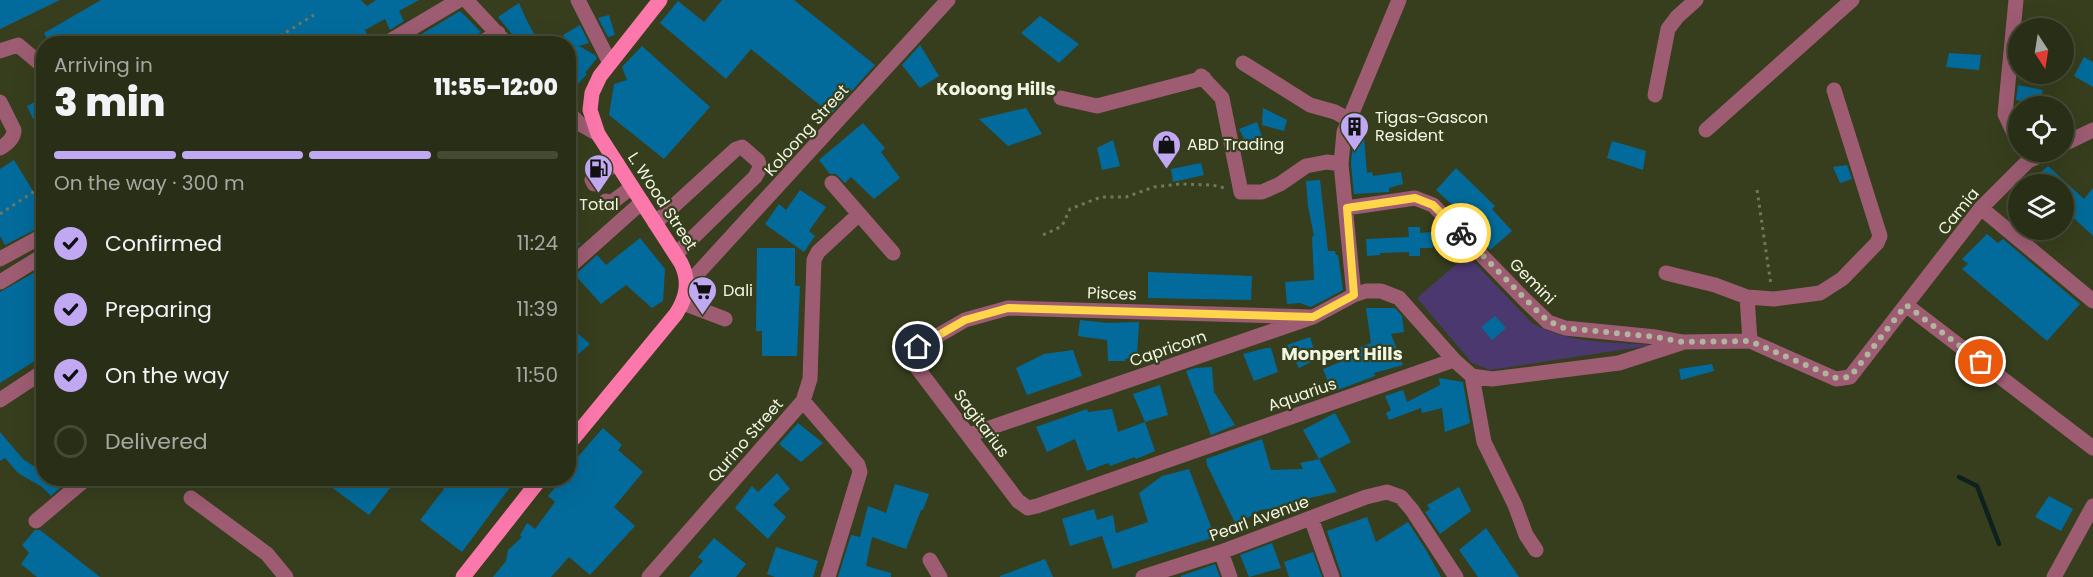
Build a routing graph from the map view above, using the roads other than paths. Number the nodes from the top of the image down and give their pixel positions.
1 (459, 0) edge
2 (466, 0) edge
3 (578, 0) edge
4 (660, 0) edge
5 (948, 0) edge
6 (1399, 0) edge
7 (1696, 0) edge
8 (1852, 0) edge
9 (2016, 0) edge
10 (398, 36) edge
11 (501, 36) edge
12 (0, 51) edge
13 (36, 60) edge
14 (610, 63) junction
15 (1243, 63) dead end
16 (1834, 90) dead end
17 (1655, 95) dead end
18 (1061, 98) dead end
19 (0, 102) edge
20 (1348, 118) junction
21 (576, 120) edge
22 (2008, 123) edge
23 (1706, 130) dead end
24 (2093, 130) edge
25 (598, 134) junction
26 (2074, 139) edge
27 (0, 148) edge
28 (2021, 162) edge
29 (617, 163) junction
30 (1341, 164) junction
31 (832, 183) dead end
32 (594, 184) dead end
33 (632, 187) junction
34 (606, 201) dead end
35 (642, 202) junction
36 (1347, 208) junction
37 (1981, 208) junction
38 (858, 215) junction
39 (655, 223) junction
40 (36, 239) edge
41 (893, 253) dead end
42 (676, 254) junction
43 (0, 259) edge
44 (36, 260) edge
45 (576, 261) edge
46 (1666, 273) dead end
47 (0, 282) edge
48 (687, 282) junction
49 (1354, 295) junction
50 (1747, 297) junction
51 (2093, 301) edge
52 (683, 303) junction
53 (1906, 305) junction
54 (1313, 317) junction
55 (725, 319) dead end
56 (1750, 341) junction
57 (1683, 342) junction
58 (918, 347) joint
59 (1454, 360) junction
60 (36, 376) edge
61 (1472, 376) junction
62 (0, 400) edge
63 (803, 401) junction
64 (576, 435) edge
65 (969, 435) junction
66 (2093, 448) edge
67 (78, 486) edge
68 (535, 486) edge
69 (191, 498) dead end
70 (2093, 506) edge
71 (1038, 507) joint
72 (1311, 518) junction
73 (36, 521) dead end
74 (1536, 550) dead end
75 (1221, 552) junction
76 (930, 560) dead end
77 (466, 576) edge
78 (285, 577) edge
79 (649, 577) edge
80 (828, 577) edge
81 (940, 577) edge
82 (1143, 577) edge
83 (1230, 577) edge
84 (1332, 577) edge
85 (1456, 577) edge
86 (2054, 577) edge

1 - 10 street
2 - 11 street
3 - 14 street
4 - 14 main road, L. Wood Street
5 - 48 street, Koloong Street
6 - 20 street
7 - 17 street
8 - 23 street
9 - 22 street
12 - 13 street
14 - 25 main road, L. Wood Street
15 - 20 street
16 - 50 street
18 - 30 street
19 - 27 street
20 - 30 street
21 - 25 street
24 - 26 street
25 - 29 main road, L. Wood Street
28 - 37 street, Camia
29 - 32 street
29 - 33 main road, L. Wood Street
30 - 36 street
31 - 38 street
33 - 34 street
33 - 35 main road, L. Wood Street
35 - 39 main road, L. Wood Street
35 - 45 street
36 - 49 street
36 - 57 street, Gemini
37 - 51 street
37 - 53 street, Camia
38 - 41 street
38 - 63 street, Qurino Street
39 - 42 main road, L. Wood Street
39 - 42 street
40 - 43 street
42 - 48 main road, L. Wood Street
44 - 47 street
46 - 50 street
48 - 52 main road
49 - 54 street, Capricorn
49 - 59 street, Capricorn
50 - 56 street
52 - 55 street
52 - 64 main road
53 - 56 street, Camia
53 - 66 street
54 - 58 street, Pisces
54 - 65 street, Capricorn
56 - 57 street
57 - 61 street
58 - 65 street, Sagitarius
59 - 61 street
59 - 71 street, Aquarius
60 - 62 street
61 - 74 street
63 - 79 street, Qurino Street
63 - 80 street
65 - 71 street, Sagitarius
67 - 73 street
68 - 77 main road
69 - 78 street
70 - 86 street
72 - 75 street, Pearl Avenue
72 - 84 street
72 - 85 street, Pearl Avenue
75 - 82 street, Pearl Avenue
75 - 83 street
76 - 81 street

